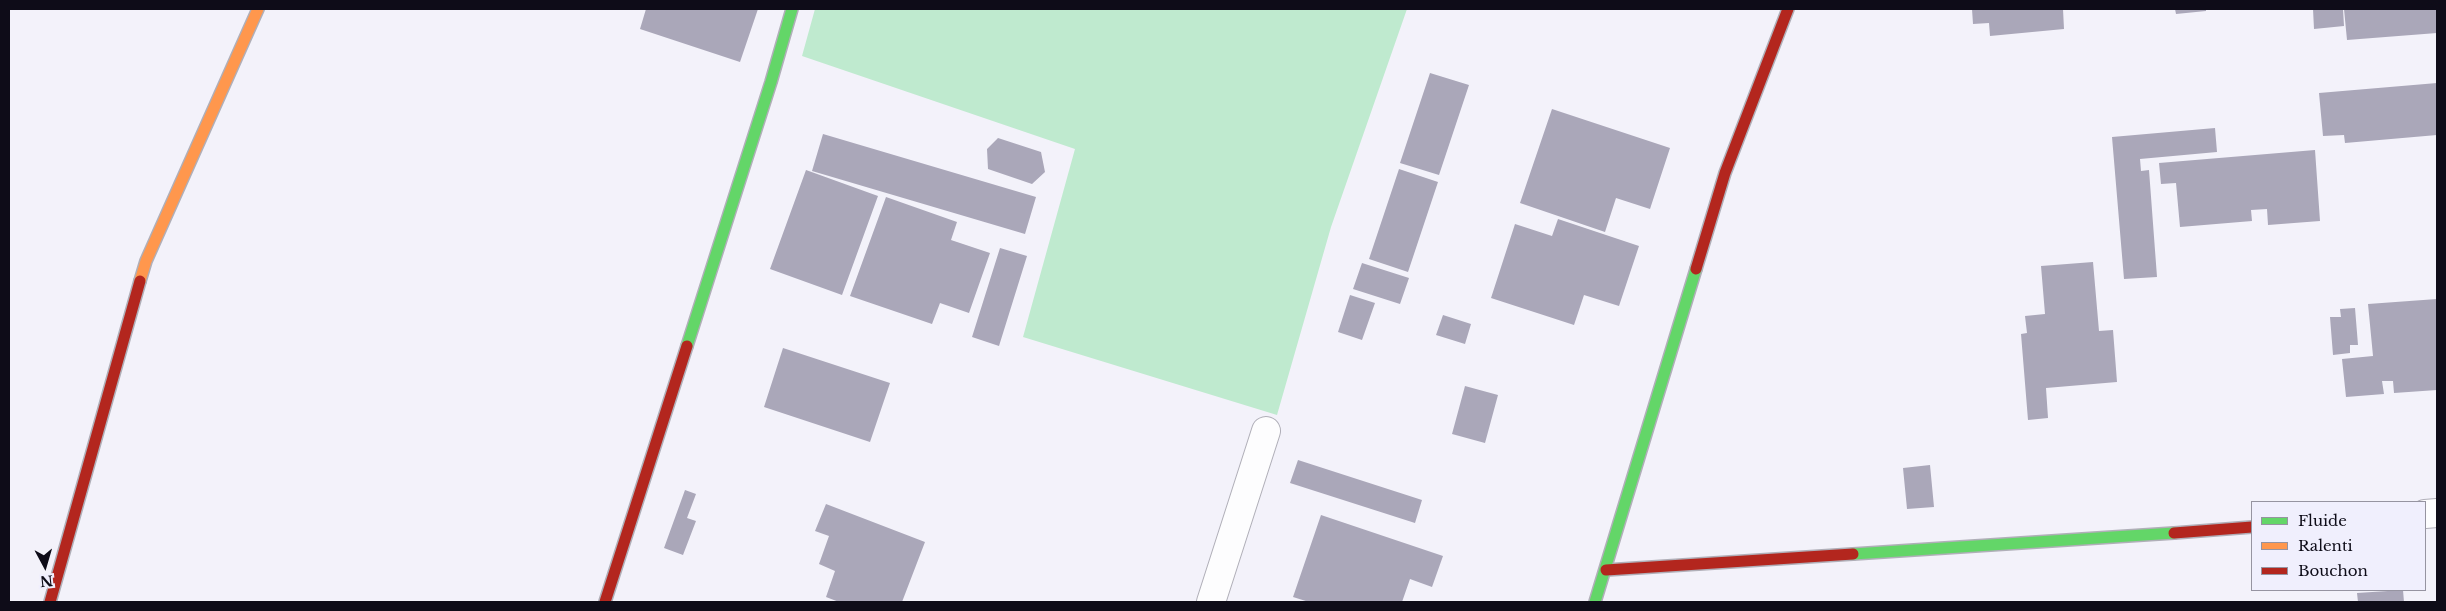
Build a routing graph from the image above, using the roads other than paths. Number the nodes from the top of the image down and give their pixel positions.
1 (258, 9) edge
2 (792, 9) edge
3 (1788, 9) edge
4 (1266, 431) dead end
5 (2251, 527) edge
6 (1606, 570) junction
7 (50, 602) edge
8 (605, 602) edge
9 (1212, 602) edge
10 (1595, 602) edge

1 - 7 street
2 - 8 street
3 - 6 street
4 - 9 street
5 - 6 street
6 - 10 street

